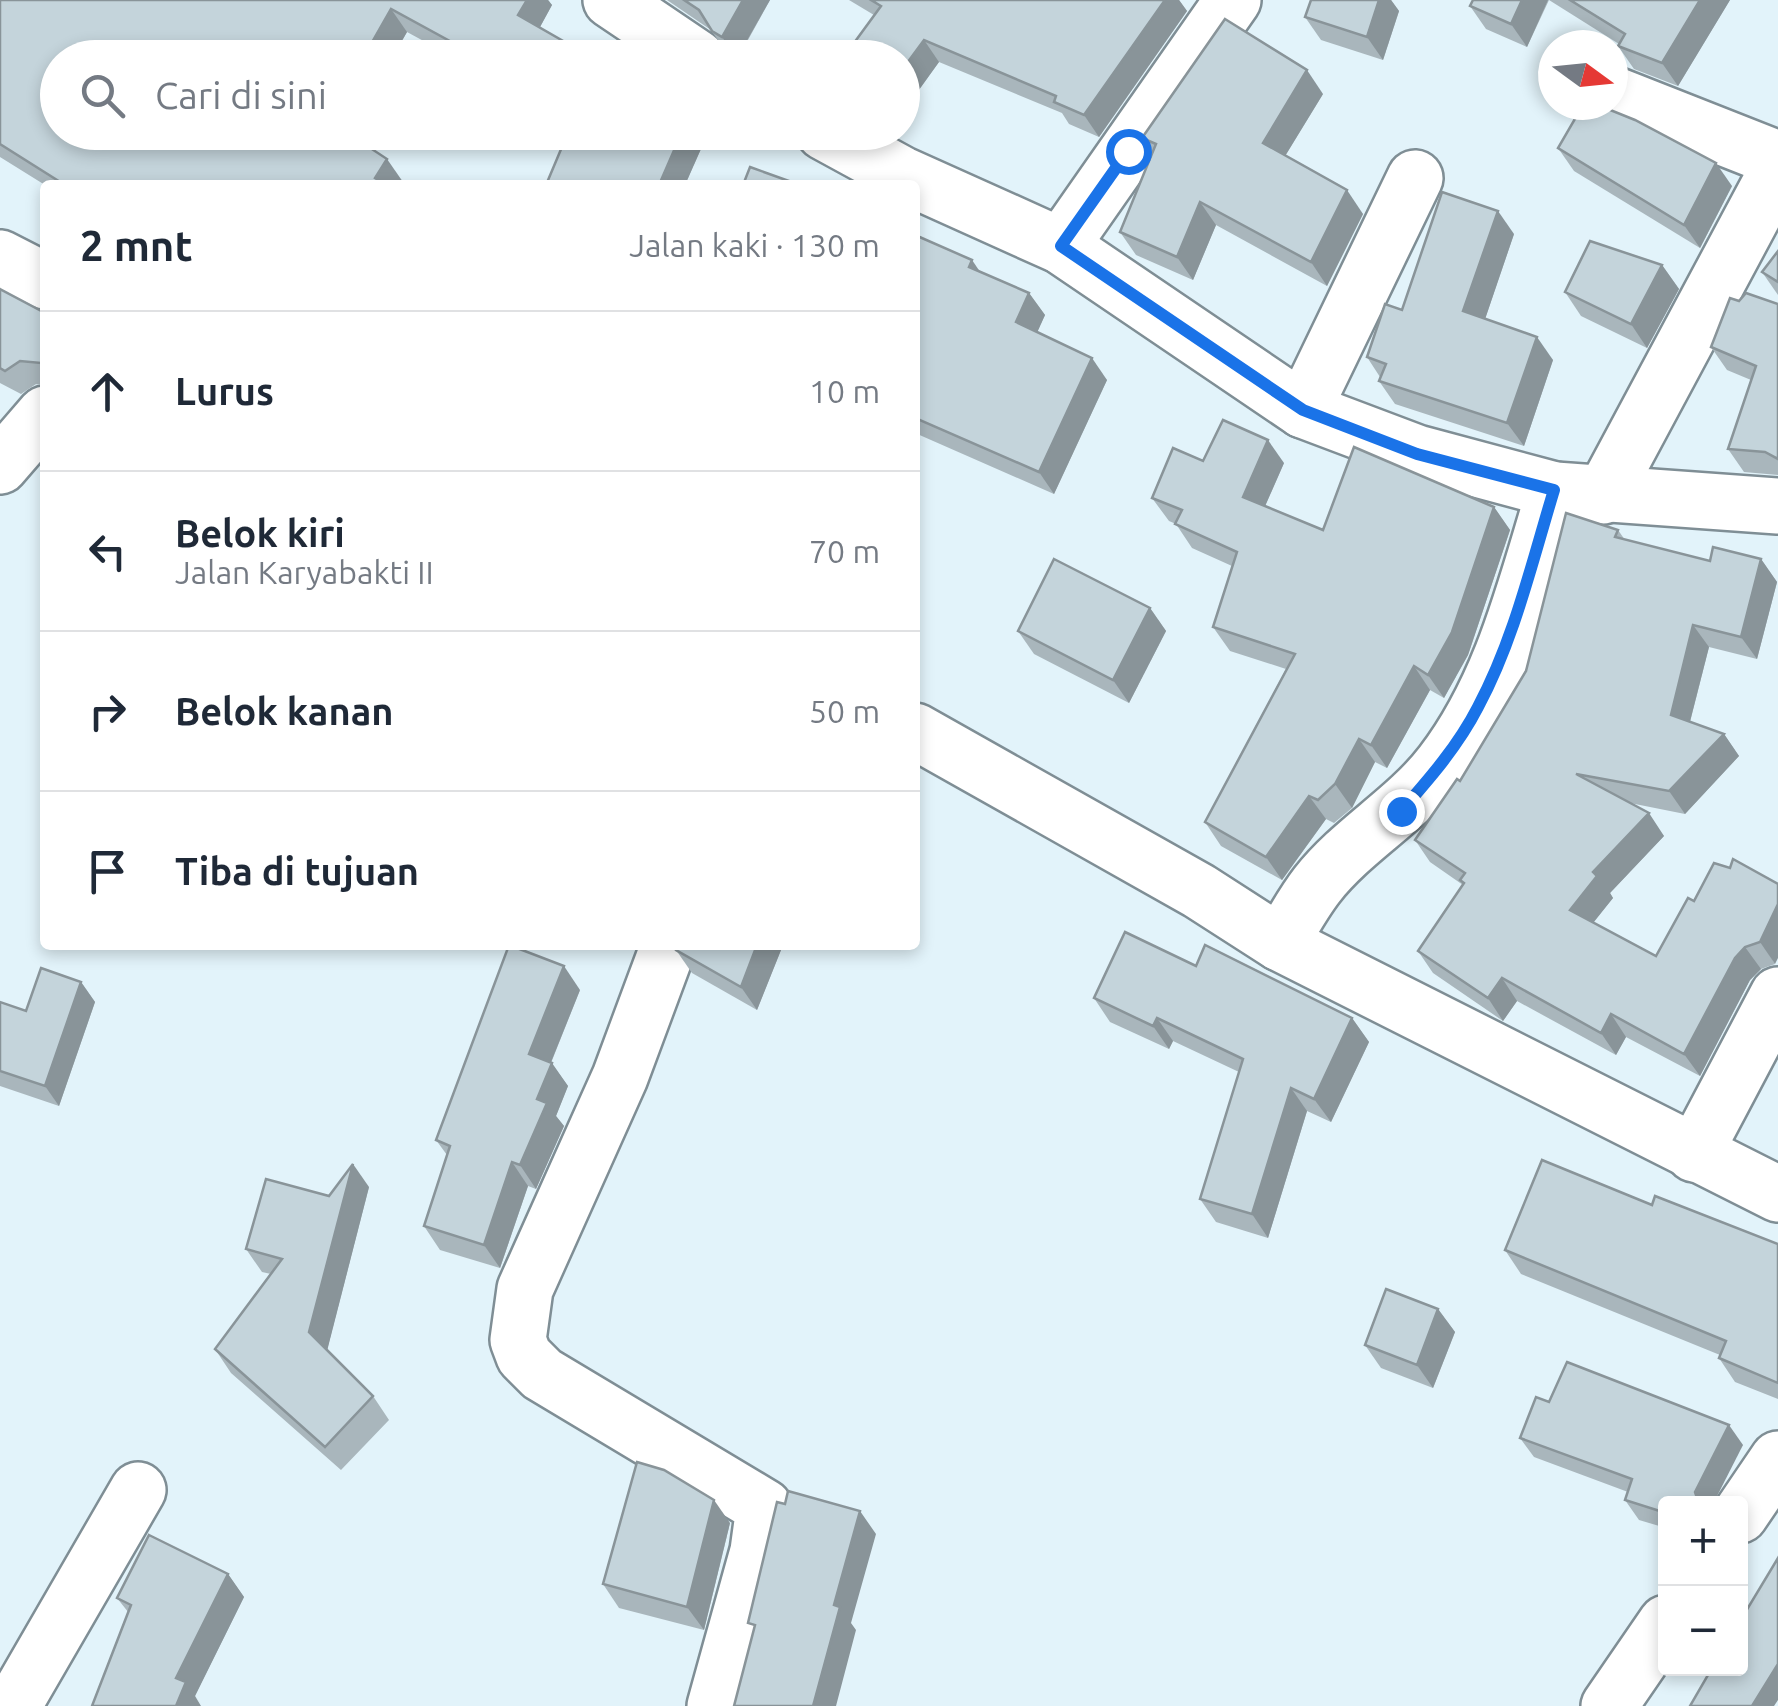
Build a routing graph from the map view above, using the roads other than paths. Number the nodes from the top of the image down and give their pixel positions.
1 (611, 0) edge
2 (1232, 0) edge
3 (670, 40) edge
4 (1628, 100) edge
5 (857, 150) edge
6 (1778, 160) edge
7 (1778, 169) edge
8 (1415, 178) dead end
9 (914, 180) edge
10 (920, 183) edge
11 (1061, 246) junction
12 (0, 258) edge
13 (40, 278) edge
14 (1303, 410) junction
15 (40, 420) edge
16 (0, 466) edge
17 (1579, 493) junction
18 (1778, 506) edge
19 (920, 735) edge
20 (1280, 944) junction
21 (667, 950) edge
22 (1778, 995) edge
23 (1694, 1154) junction
24 (1778, 1194) edge
25 (1778, 1459) edge
26 (138, 1490) dead end
27 (1748, 1503) edge
28 (1658, 1636) edge
29 (13, 1706) edge
30 (715, 1706) edge
31 (1609, 1706) edge

1 - 3 street
2 - 11 street
4 - 6 street
5 - 9 street
7 - 17 street
8 - 14 street
10 - 11 street
11 - 14 street
12 - 13 street
14 - 17 street
15 - 16 street
17 - 18 street
17 - 20 street
19 - 20 street
20 - 23 street
21 - 30 street
22 - 23 street
23 - 24 street
25 - 27 street
26 - 29 street
28 - 31 street

